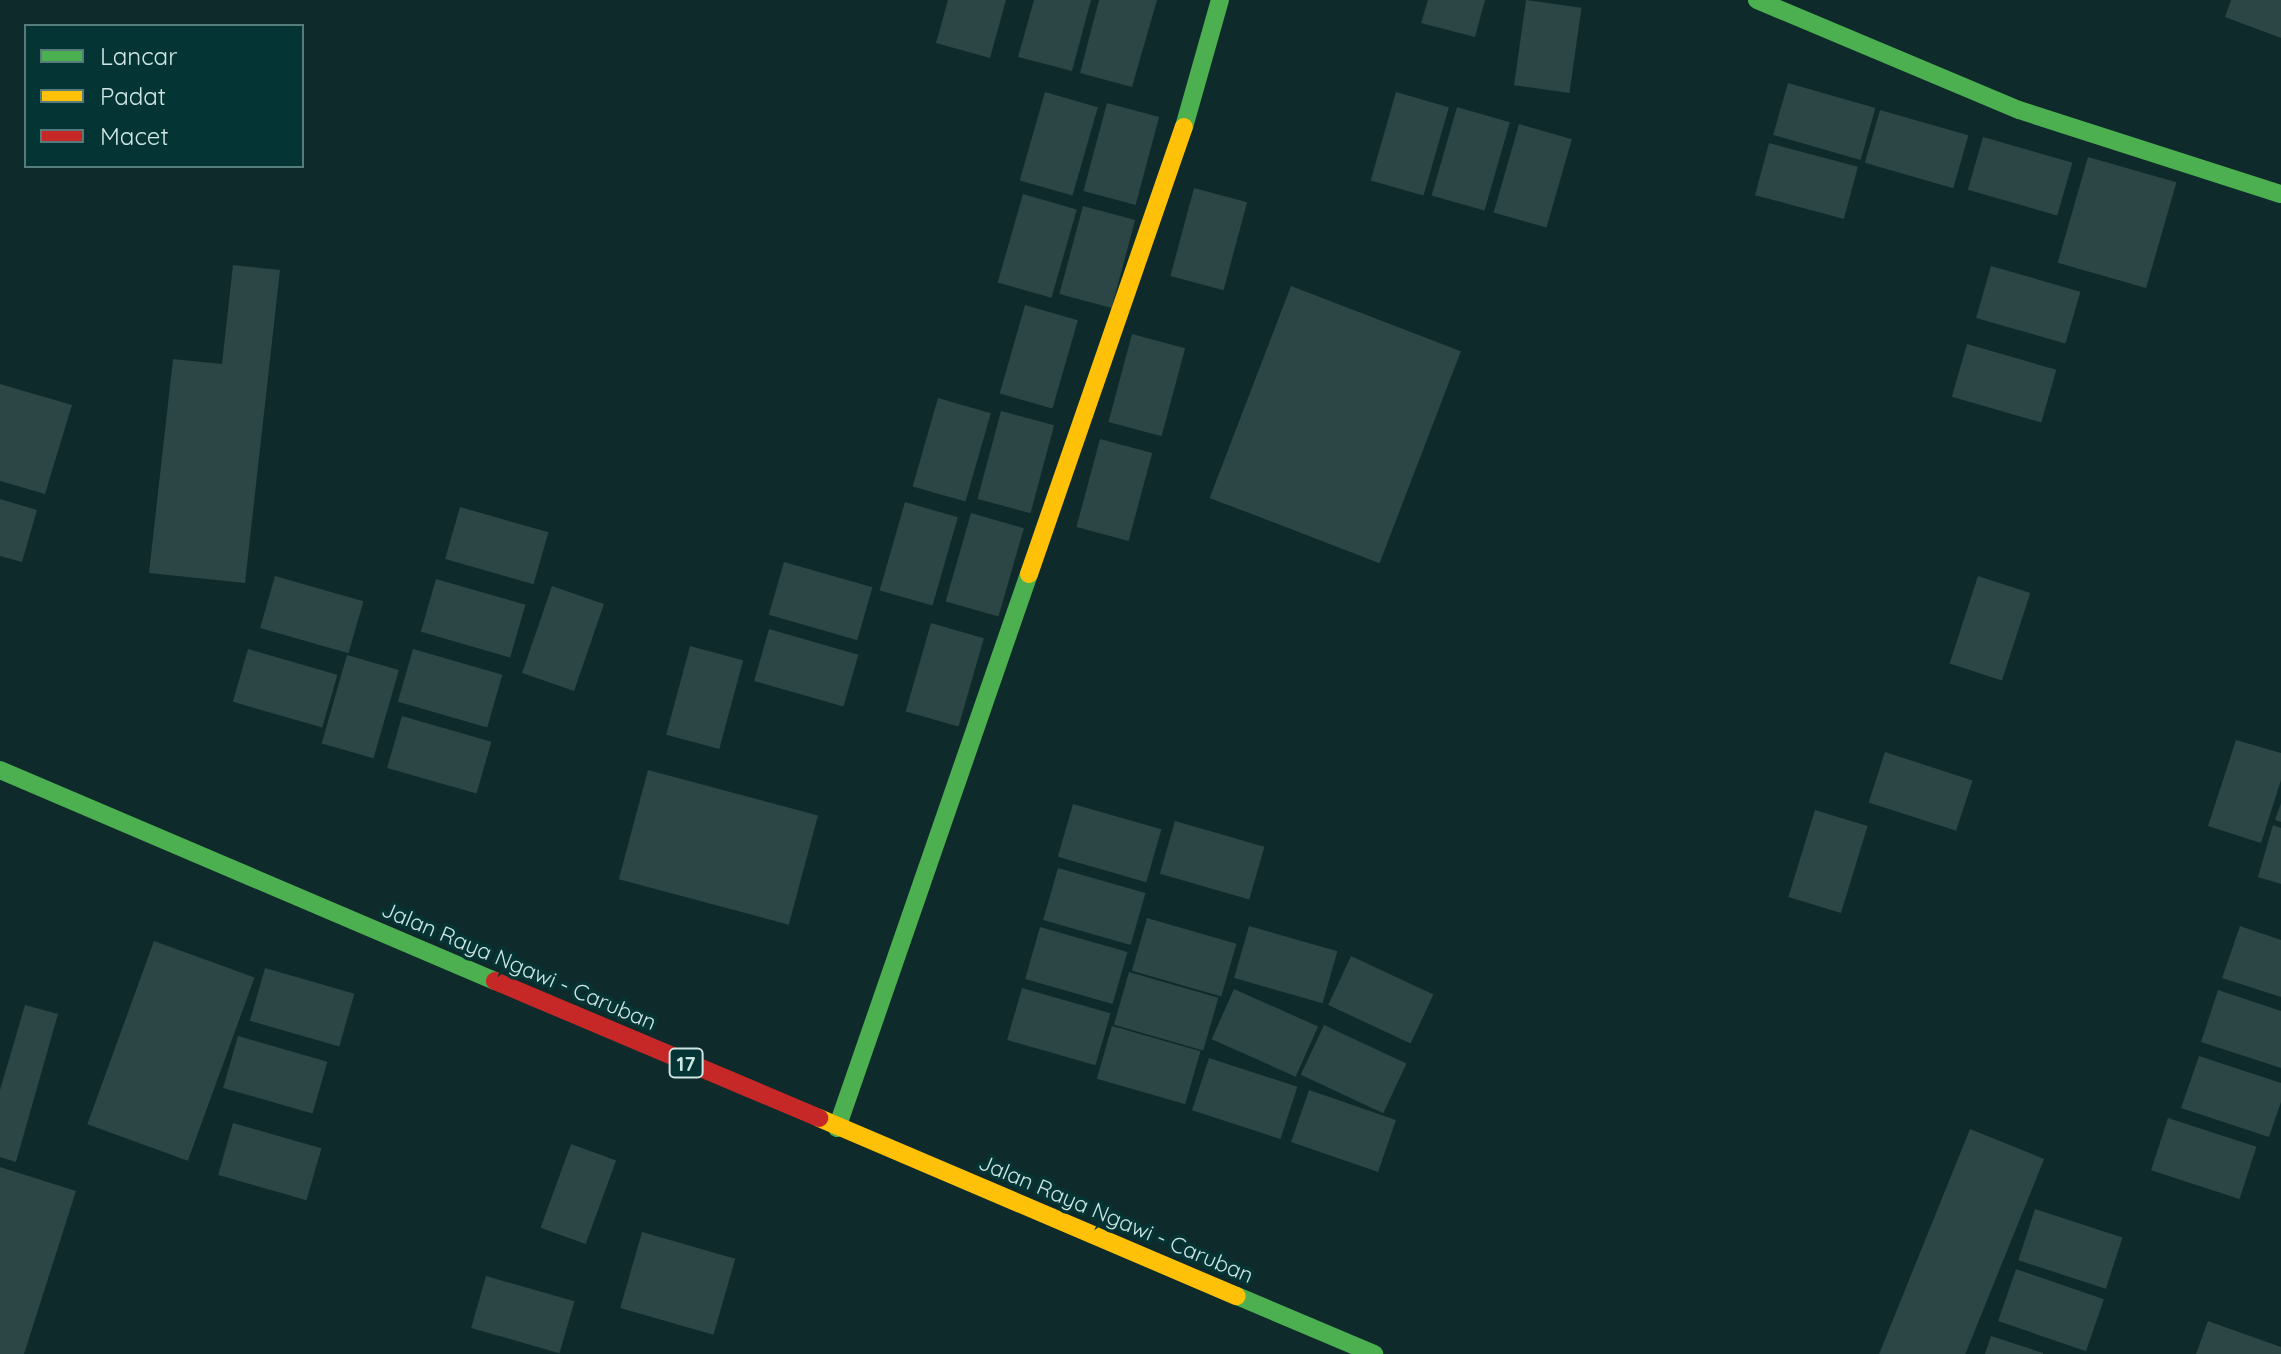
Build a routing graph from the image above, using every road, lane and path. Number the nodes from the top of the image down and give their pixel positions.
1 (1220, 0) edge
2 (1757, 0) edge
3 (2281, 194) edge
4 (0, 770) edge
5 (837, 1128) junction
6 (1374, 1354) edge

1 - 5 main road
2 - 3 main road
4 - 5 main road, Jalan Raya Ngawi - Caruban / 17
5 - 6 main road, Jalan Raya Ngawi - Caruban / 17

